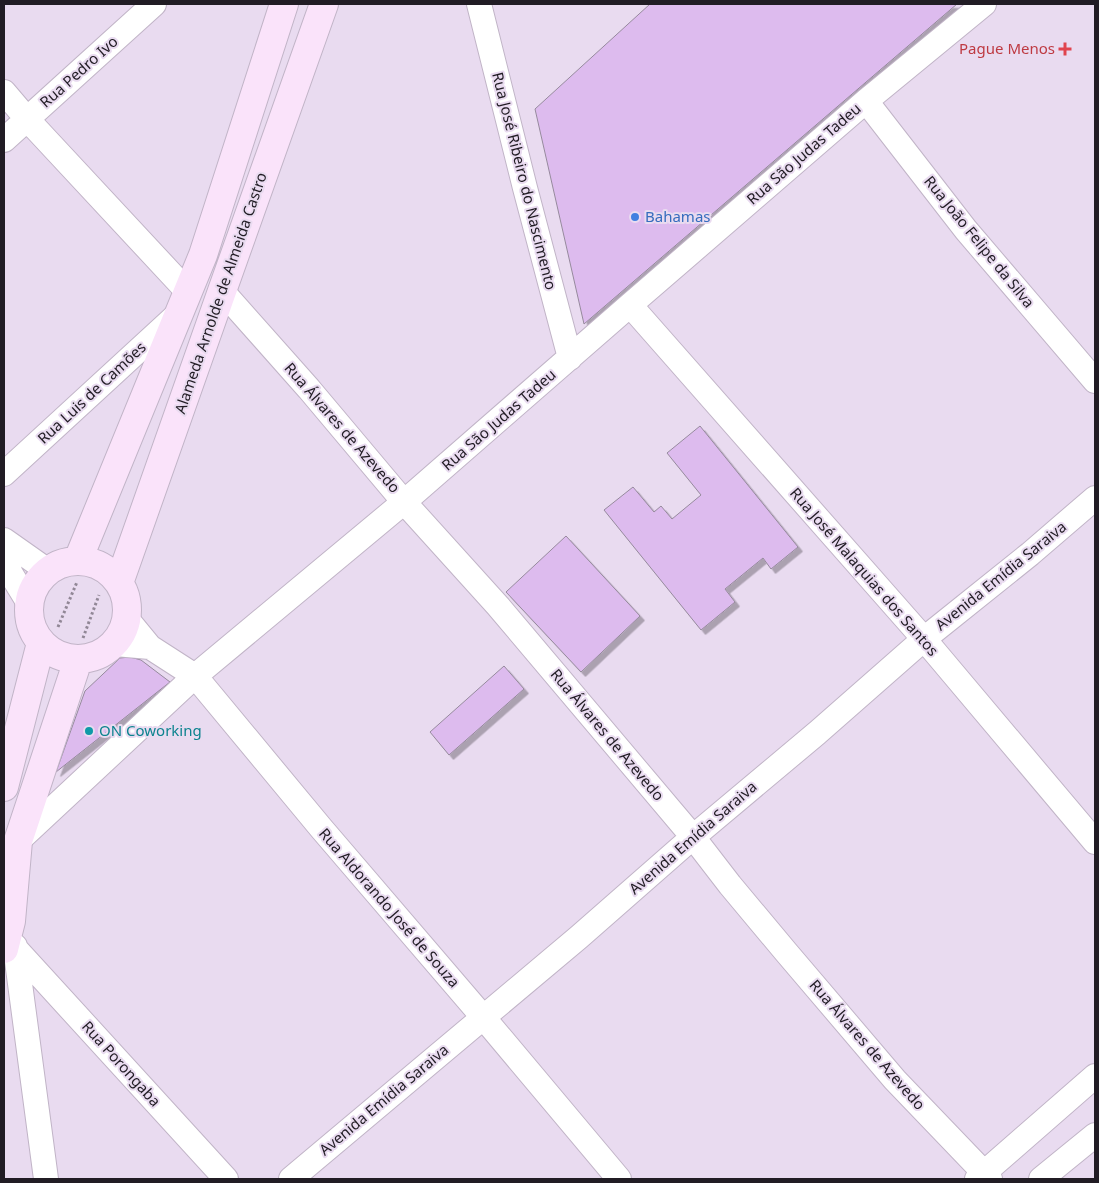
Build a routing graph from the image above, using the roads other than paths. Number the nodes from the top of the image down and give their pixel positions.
1 (154, 4) edge
2 (284, 4) edge
3 (324, 4) edge
4 (479, 4) edge
5 (984, 4) edge
6 (4, 92) edge
7 (866, 101) junction
8 (27, 119) junction
9 (4, 140) edge
10 (222, 290) junction
11 (184, 302) junction
12 (630, 305) junction
13 (570, 358) junction
14 (1095, 381) edge
15 (4, 474) edge
16 (1095, 498) edge
17 (404, 502) junction
18 (4, 540) edge
19 (4, 556) edge
20 (78, 560) junction
21 (48, 571) junction
22 (119, 583) junction
23 (30, 605) junction
24 (127, 619) junction
25 (924, 639) junction
26 (41, 643) junction
27 (115, 644) junction
28 (150, 647) junction
29 (78, 660) junction
30 (196, 676) junction
31 (4, 787) edge
32 (693, 837) junction
33 (18, 841) junction
34 (1095, 842) edge
35 (9, 949) edge
36 (483, 1017) junction
37 (1095, 1076) edge
38 (1095, 1135) edge
39 (984, 1177) edge
40 (46, 1179) edge
41 (226, 1179) edge
42 (290, 1179) edge
43 (619, 1179) edge
44 (1042, 1179) edge

1 - 8 street, Rua Pedro Ivo
2 - 11 main road, Alameda Arnolde de Almeida Castro
3 - 10 main road, Alameda Arnolde de Almeida Castro
4 - 13 street, Rua José Ribeiro do Nascimento
5 - 7 street, Rua São Judas Tadeu
6 - 8 street
7 - 12 street, Rua São Judas Tadeu
7 - 14 street, Rua João Felipe da Silva
8 - 9 street, Rua Pedro Ivo
8 - 11 street
10 - 17 street, Rua Álvares de Azevedo
10 - 22 main road, Alameda Arnolde de Almeida Castro
11 - 15 street, Rua Luis de Camões
11 - 20 main road, Alameda Arnolde de Almeida Castro
12 - 13 street, Rua São Judas Tadeu
12 - 25 street, Rua José Malaquias dos Santos
13 - 17 street, Rua São Judas Tadeu
16 - 25 street, Avenida Emídia Saraiva
17 - 30 street, Rua São Judas Tadeu
17 - 32 street, Rua Álvares de Azevedo
18 - 21 street
19 - 23 street
20 - 21 main road
20 - 22 main road
21 - 23 main road
22 - 24 main road
23 - 26 main road
24 - 27 main road
24 - 28 street, Rua Aldorando José de Souza
25 - 32 street, Avenida Emídia Saraiva
25 - 34 street, Rua José Malaquias dos Santos
26 - 29 main road
26 - 31 main road
27 - 28 street, Rua Aldorando José de Souza
27 - 29 main road
28 - 30 street, Rua Aldorando José de Souza
29 - 33 main road
30 - 33 street, Rua São Judas Tadeu
30 - 36 street, Rua Aldorando José de Souza
32 - 36 street, Avenida Emídia Saraiva
32 - 39 street, Rua Álvares de Azevedo
33 - 35 main road
35 - 40 street
35 - 41 street, Rua Porongaba
36 - 42 street, Avenida Emídia Saraiva
36 - 43 street, Rua Aldorando José de Souza
37 - 39 street
38 - 44 street

